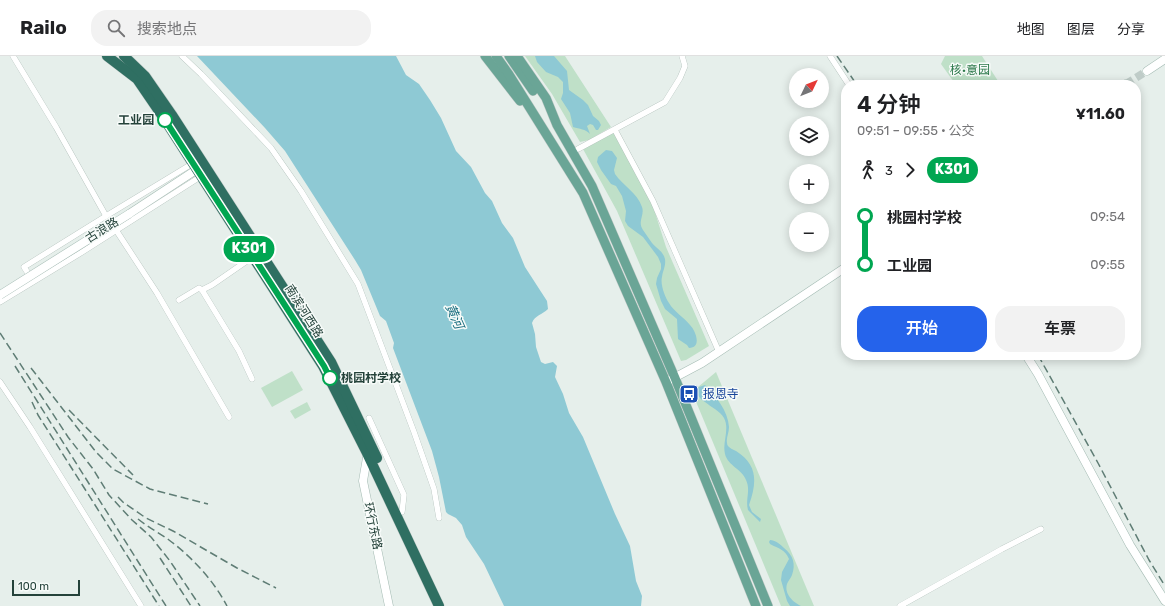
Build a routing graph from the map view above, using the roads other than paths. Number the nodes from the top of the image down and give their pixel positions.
1 (13, 56) edge
2 (107, 56) edge
3 (124, 56) edge
4 (182, 56) edge
5 (485, 56) edge
6 (496, 56) edge
7 (509, 56) edge
8 (517, 56) edge
9 (682, 56) edge
10 (830, 56) edge
11 (1165, 59) edge
12 (1147, 71) tunnel mouth
13 (845, 80) edge
14 (557, 125) junction
15 (615, 130) junction
16 (578, 149) dead end
17 (562, 159) junction
18 (201, 167) junction
19 (106, 216) junction
20 (116, 230) junction
21 (254, 256) junction
22 (841, 269) edge
23 (34, 282) junction
24 (202, 290) junction
25 (0, 295) edge
26 (179, 300) dead end
27 (0, 302) edge
28 (719, 352) junction
29 (1029, 360) edge
30 (675, 378) junction
31 (252, 379) dead end
32 (0, 382) edge
33 (666, 382) junction
34 (229, 417) dead end
35 (369, 418) dead end
36 (369, 450) junction
37 (402, 512) junction
38 (439, 518) dead end
39 (1041, 529) dead end
40 (1165, 601) edge
41 (141, 606) edge
42 (390, 606) edge
43 (439, 606) edge
44 (447, 606) edge
45 (756, 606) edge
46 (768, 606) edge
47 (900, 606) edge

1 - 19 street
2 - 18 highway, 南滨河西路
3 - 18 highway, 南滨河西路
4 - 38 street
5 - 17 main road
6 - 17 main road
7 - 14 main road
8 - 14 main road
9 - 15 street
10 - 13 street
11 - 12 street
14 - 30 main road
15 - 16 street
15 - 28 street
17 - 33 main road
18 - 19 street
18 - 20 street
18 - 21 highway, 南滨河西路
18 - 25 street, 古浪路, bridge
18 - 36 highway, 南滨河西路
19 - 23 street
20 - 23 street
20 - 34 street
21 - 24 street
21 - 36 highway, 南滨河西路
22 - 28 street
23 - 27 street
24 - 26 street
24 - 31 street
28 - 30 street
29 - 40 street
30 - 33 street
30 - 46 main road
32 - 41 street
33 - 45 main road
35 - 37 street
36 - 37 highway, 南滨河西路
36 - 42 street, 环行东路
36 - 43 highway, 南滨河西路
37 - 44 highway, 南滨河西路
39 - 47 street

